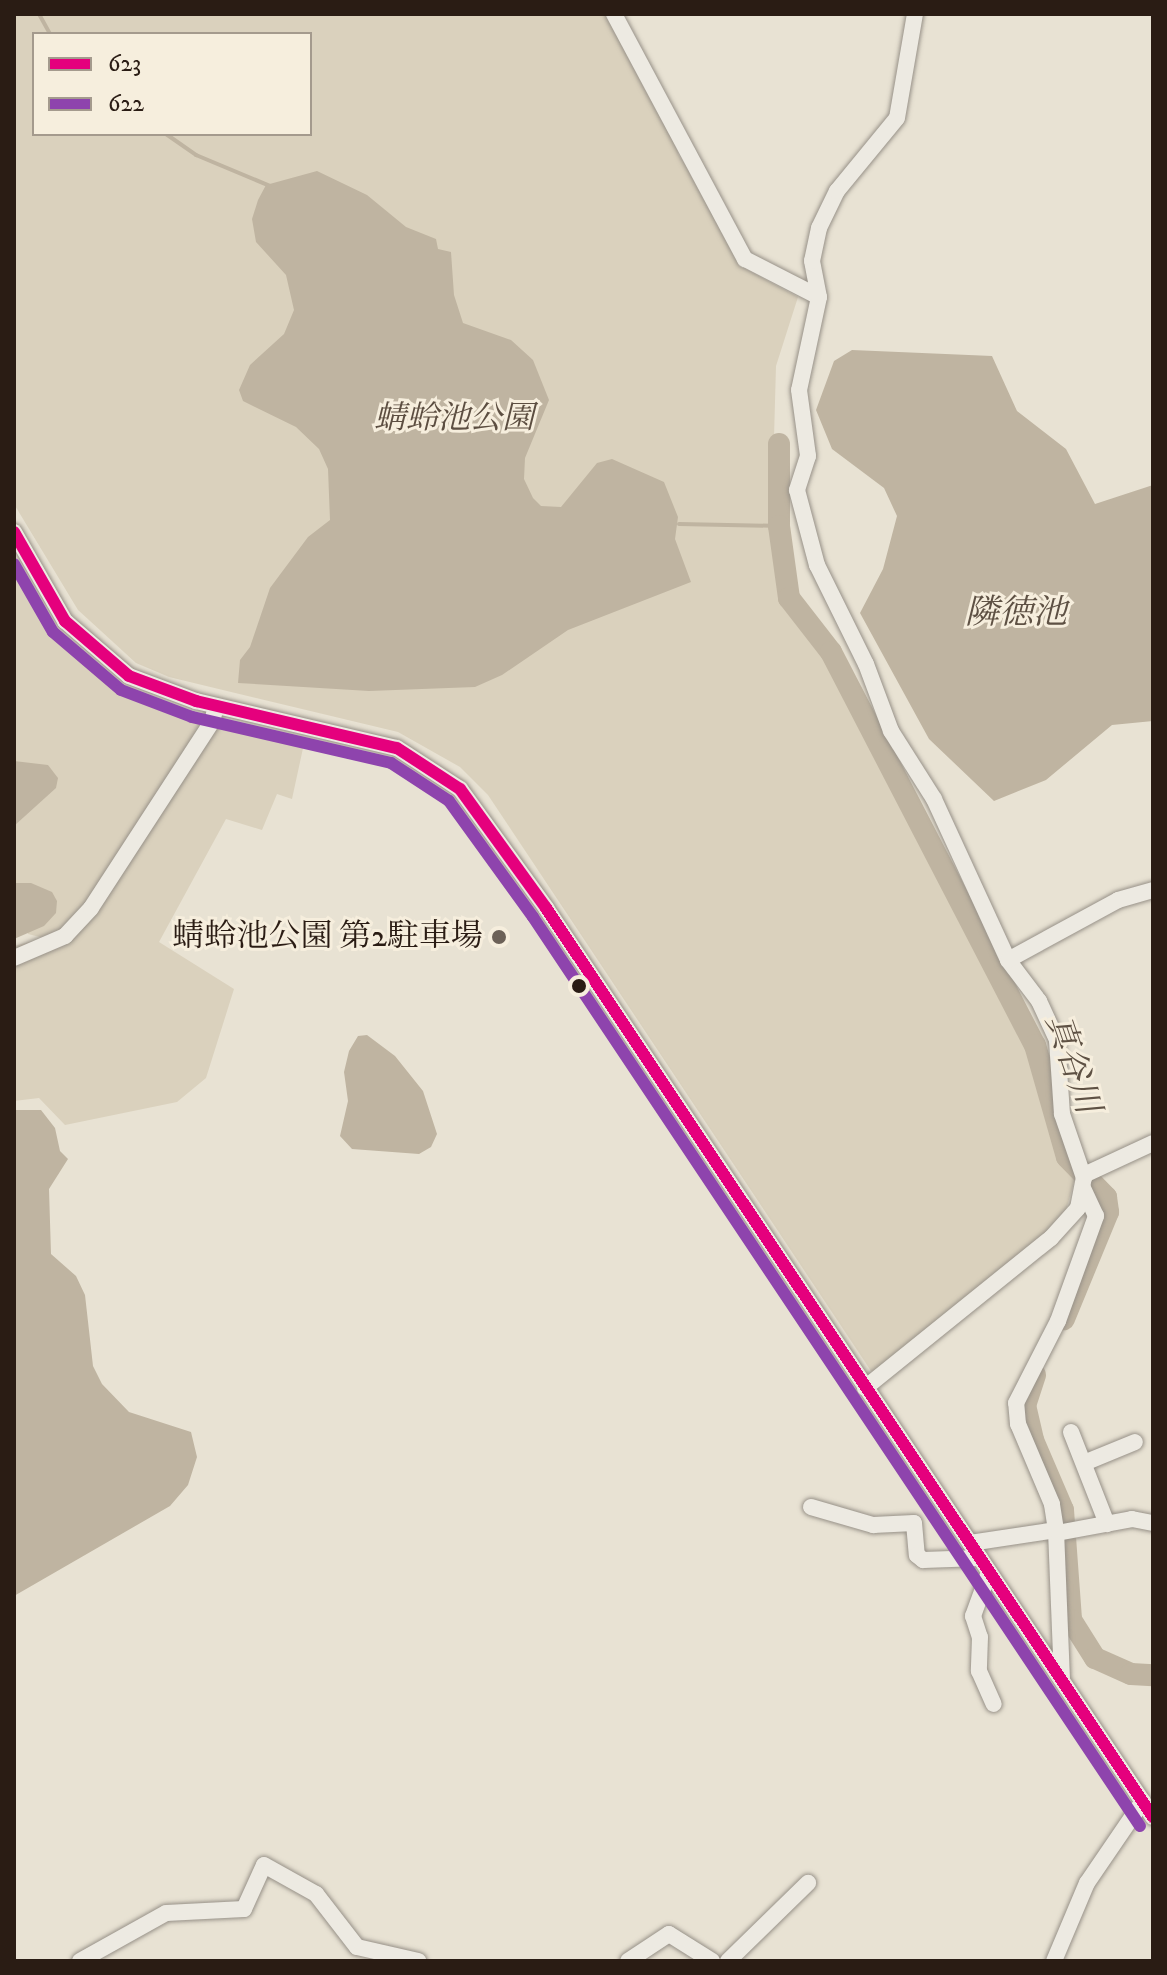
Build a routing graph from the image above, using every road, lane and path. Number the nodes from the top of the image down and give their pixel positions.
1 (614, 14) edge
2 (915, 14) edge
3 (819, 297) junction
4 (14, 532) edge
5 (216, 706) junction
6 (1153, 890) edge
7 (14, 958) edge
8 (1008, 960) junction
9 (1153, 1143) edge
10 (1083, 1182) junction
11 (865, 1388) junction
12 (1071, 1432) dead end
13 (1135, 1442) dead end
14 (1084, 1463) junction
15 (811, 1507) dead end
16 (1153, 1523) edge
17 (1107, 1524) junction
18 (1056, 1531) junction
19 (970, 1543) junction
20 (984, 1565) junction
21 (1062, 1680) junction
22 (994, 1704) dead end
23 (1143, 1801) junction
24 (1153, 1817) edge
25 (808, 1883) dead end
26 (80, 1961) edge
27 (418, 1961) edge
28 (628, 1961) edge
29 (712, 1961) edge
30 (728, 1961) edge
31 (1054, 1961) edge

1 - 3 street
2 - 3 street
3 - 8 street
4 - 5 street
5 - 7 street
5 - 11 street
6 - 8 street
8 - 10 street
9 - 10 street
10 - 11 street
10 - 18 street
11 - 19 street
12 - 14 street
13 - 14 street
14 - 17 street
15 - 20 street
16 - 17 street
17 - 18 street
18 - 19 street
18 - 21 street
19 - 20 street
20 - 21 street
20 - 22 street
21 - 23 street
23 - 24 street
23 - 31 street
25 - 30 street
26 - 27 street
28 - 29 street

